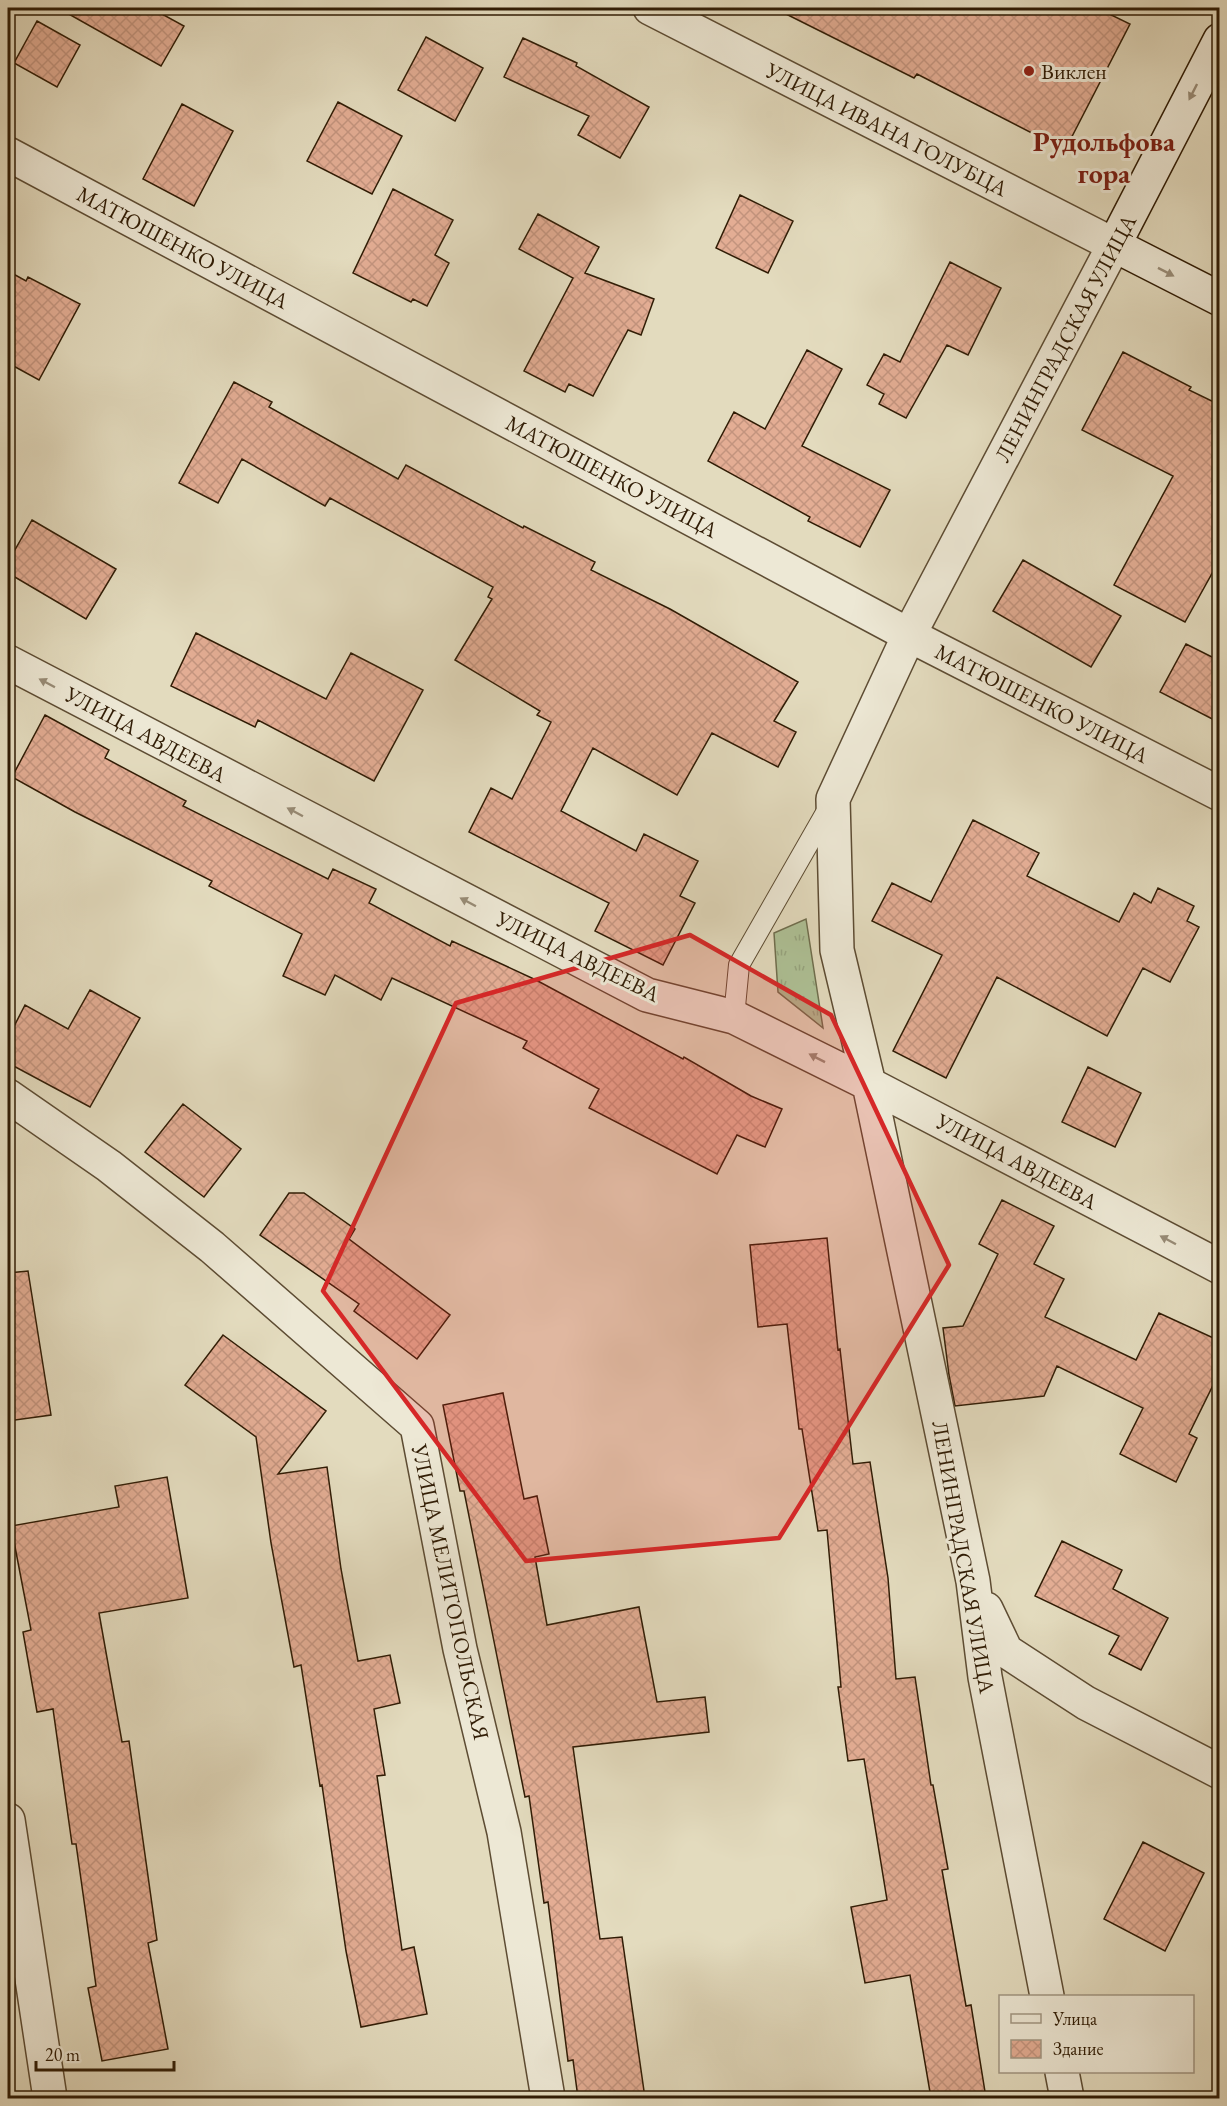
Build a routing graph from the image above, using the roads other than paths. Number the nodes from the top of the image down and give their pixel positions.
1 (651, 8) edge
2 (1220, 40) edge
3 (8, 154) edge
4 (1114, 246) junction
5 (1220, 299) edge
6 (909, 635) junction
7 (8, 662) edge
8 (1220, 794) edge
9 (833, 799) junction
10 (734, 1017) junction
11 (869, 1084) junction
12 (8, 1096) edge
13 (1220, 1267) edge
14 (973, 1581) junction
15 (1220, 1772) edge
16 (8, 1820) edge
17 (1047, 1995) edge
18 (1062, 2073) edge
19 (50, 2098) edge
20 (548, 2098) edge
21 (1067, 2098) edge

1 - 4 street, УЛИЦА ИВАНА ГОЛУБЦА
2 -> 4 street, ЛЕНИНГРАДСКАЯ УЛИЦА
3 - 6 street, МАТЮШЕНКО УЛИЦА
4 -> 5 street, УЛИЦА ИВАНА ГОЛУБЦА
4 - 6 street, ЛЕНИНГРАДСКАЯ УЛИЦА
6 - 8 street, МАТЮШЕНКО УЛИЦА
6 - 9 street, ЛЕНИНГРАДСКАЯ УЛИЦА
10 -> 7 street, УЛИЦА АВДЕЕВА
9 - 10 lane
9 - 11 street, ЛЕНИНГРАДСКАЯ УЛИЦА
11 -> 10 street, УЛИЦА АВДЕЕВА
13 -> 11 street, УЛИЦА АВДЕЕВА
11 - 14 street, ЛЕНИНГРАДСКАЯ УЛИЦА
12 - 20 street, УЛИЦА МЕЛИТОПОЛЬСКАЯ
14 - 15 street
14 - 17 street, ЛЕНИНГРАДСКАЯ УЛИЦА
16 - 19 street
18 - 21 street

